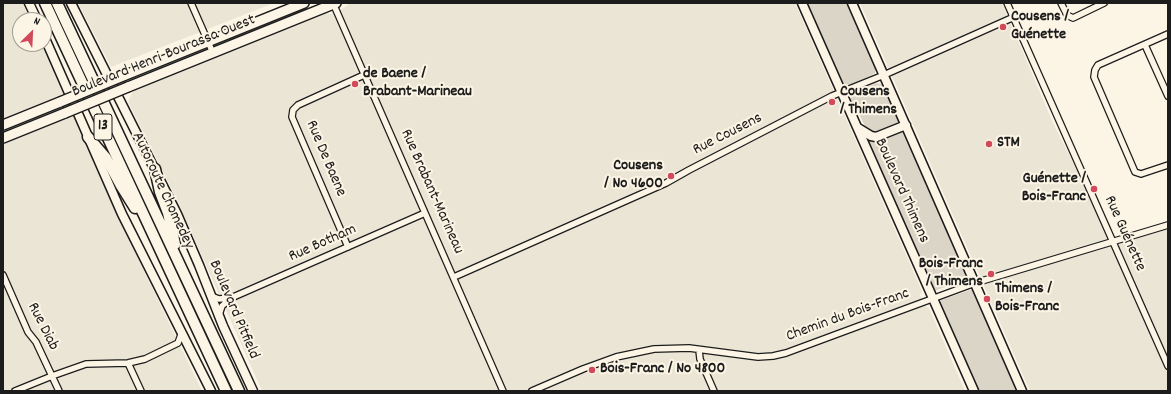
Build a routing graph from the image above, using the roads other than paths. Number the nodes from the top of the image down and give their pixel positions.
1 (46, 3) edge
2 (57, 3) edge
3 (71, 3) edge
4 (191, 3) edge
5 (304, 3) edge
6 (334, 3) edge
7 (802, 3) edge
8 (852, 3) edge
9 (1008, 3) edge
10 (1061, 3) edge
11 (1104, 3) edge
12 (1014, 17) junction
13 (1168, 34) edge
14 (208, 42) junction
15 (1145, 45) junction
16 (51, 52) edge
17 (213, 52) junction
18 (364, 75) junction
19 (884, 75) junction
20 (842, 93) junction
21 (1168, 96) edge
22 (3, 125) edge
23 (906, 125) junction
24 (858, 128) junction
25 (88, 137) junction
26 (3, 138) edge
27 (1168, 165) edge
28 (155, 170) junction
29 (425, 213) junction
30 (1168, 225) edge
31 (157, 241) junction
32 (1113, 242) junction
33 (348, 247) junction
34 (179, 262) junction
35 (3, 275) edge
36 (454, 276) junction
37 (975, 283) junction
38 (211, 296) junction
39 (231, 298) junction
40 (933, 298) junction
41 (218, 315) junction
42 (182, 332) junction
43 (178, 343) junction
44 (190, 348) junction
45 (699, 350) junction
46 (128, 363) junction
47 (1168, 366) edge
48 (52, 376) junction
49 (15, 391) edge
50 (59, 391) edge
51 (141, 391) edge
52 (211, 391) edge
53 (226, 391) edge
54 (239, 391) edge
55 (252, 391) edge
56 (503, 391) edge
57 (532, 391) edge
58 (714, 391) edge
59 (974, 391) edge
60 (1022, 391) edge

1 - 31 highway, Autoroute Chomedey / 13
2 - 34 highway, Autoroute Chomedey / 13
3 - 28 street, Boulevard Pitfield
4 - 14 street
5 - 14 main road, Boulevard Henri-Bourassa Ouest
6 - 17 main road, Boulevard Henri-Bourassa Ouest
6 - 18 street, Rue Brabant-Marineau
7 - 20 street, Boulevard Thimens
8 - 19 street, Boulevard Thimens
9 - 12 street, Rue Guénette
10 - 11 street
12 - 19 street, Rue Cousens
12 - 32 street, Rue Guénette
13 - 15 street
14 - 17 street
14 - 22 main road, Boulevard Henri-Bourassa Ouest, bridge
15 - 21 street
15 - 27 street
16 - 25 street
17 - 26 main road, Boulevard Henri-Bourassa Ouest, bridge
18 - 29 street, Rue Brabant-Marineau
18 - 33 street, Rue De Baene
19 - 20 street, Rue Cousens
19 - 23 street, Boulevard Thimens
20 - 24 street, Boulevard Thimens
20 - 36 street, Rue Cousens
23 - 24 street
23 - 37 street, Boulevard Thimens
24 - 40 street, Boulevard Thimens
25 - 31 highway
25 - 42 street
28 - 34 highway
28 - 38 street, Boulevard Pitfield
29 - 33 street, Rue Botham
29 - 36 street, Rue Brabant-Marineau
30 - 32 street, Chemin du Bois-Franc
31 - 53 highway, Autoroute Chomedey / 13
32 - 37 street, Chemin du Bois-Franc
32 - 47 street, Rue Guénette
33 - 39 street, Rue Botham
34 - 54 highway, Autoroute Chomedey / 13
35 - 48 street, Rue Diab
36 - 56 street, Rue Brabant-Marineau
37 - 40 street, Chemin du Bois-Franc
37 - 60 street, Boulevard Thimens
38 - 39 street, Rue Botham
38 - 41 street, Boulevard Pitfield
39 - 41 street, Rue Botham
40 - 45 street, Chemin du Bois-Franc
40 - 59 street, Boulevard Thimens
41 - 55 street, Boulevard Pitfield
42 - 43 street
42 - 44 street
43 - 44 street
43 - 46 street
44 - 52 street
45 - 57 street, Chemin du Bois-Franc
45 - 58 street
46 - 48 street
46 - 51 street
48 - 49 street
48 - 50 street, Rue Diab

